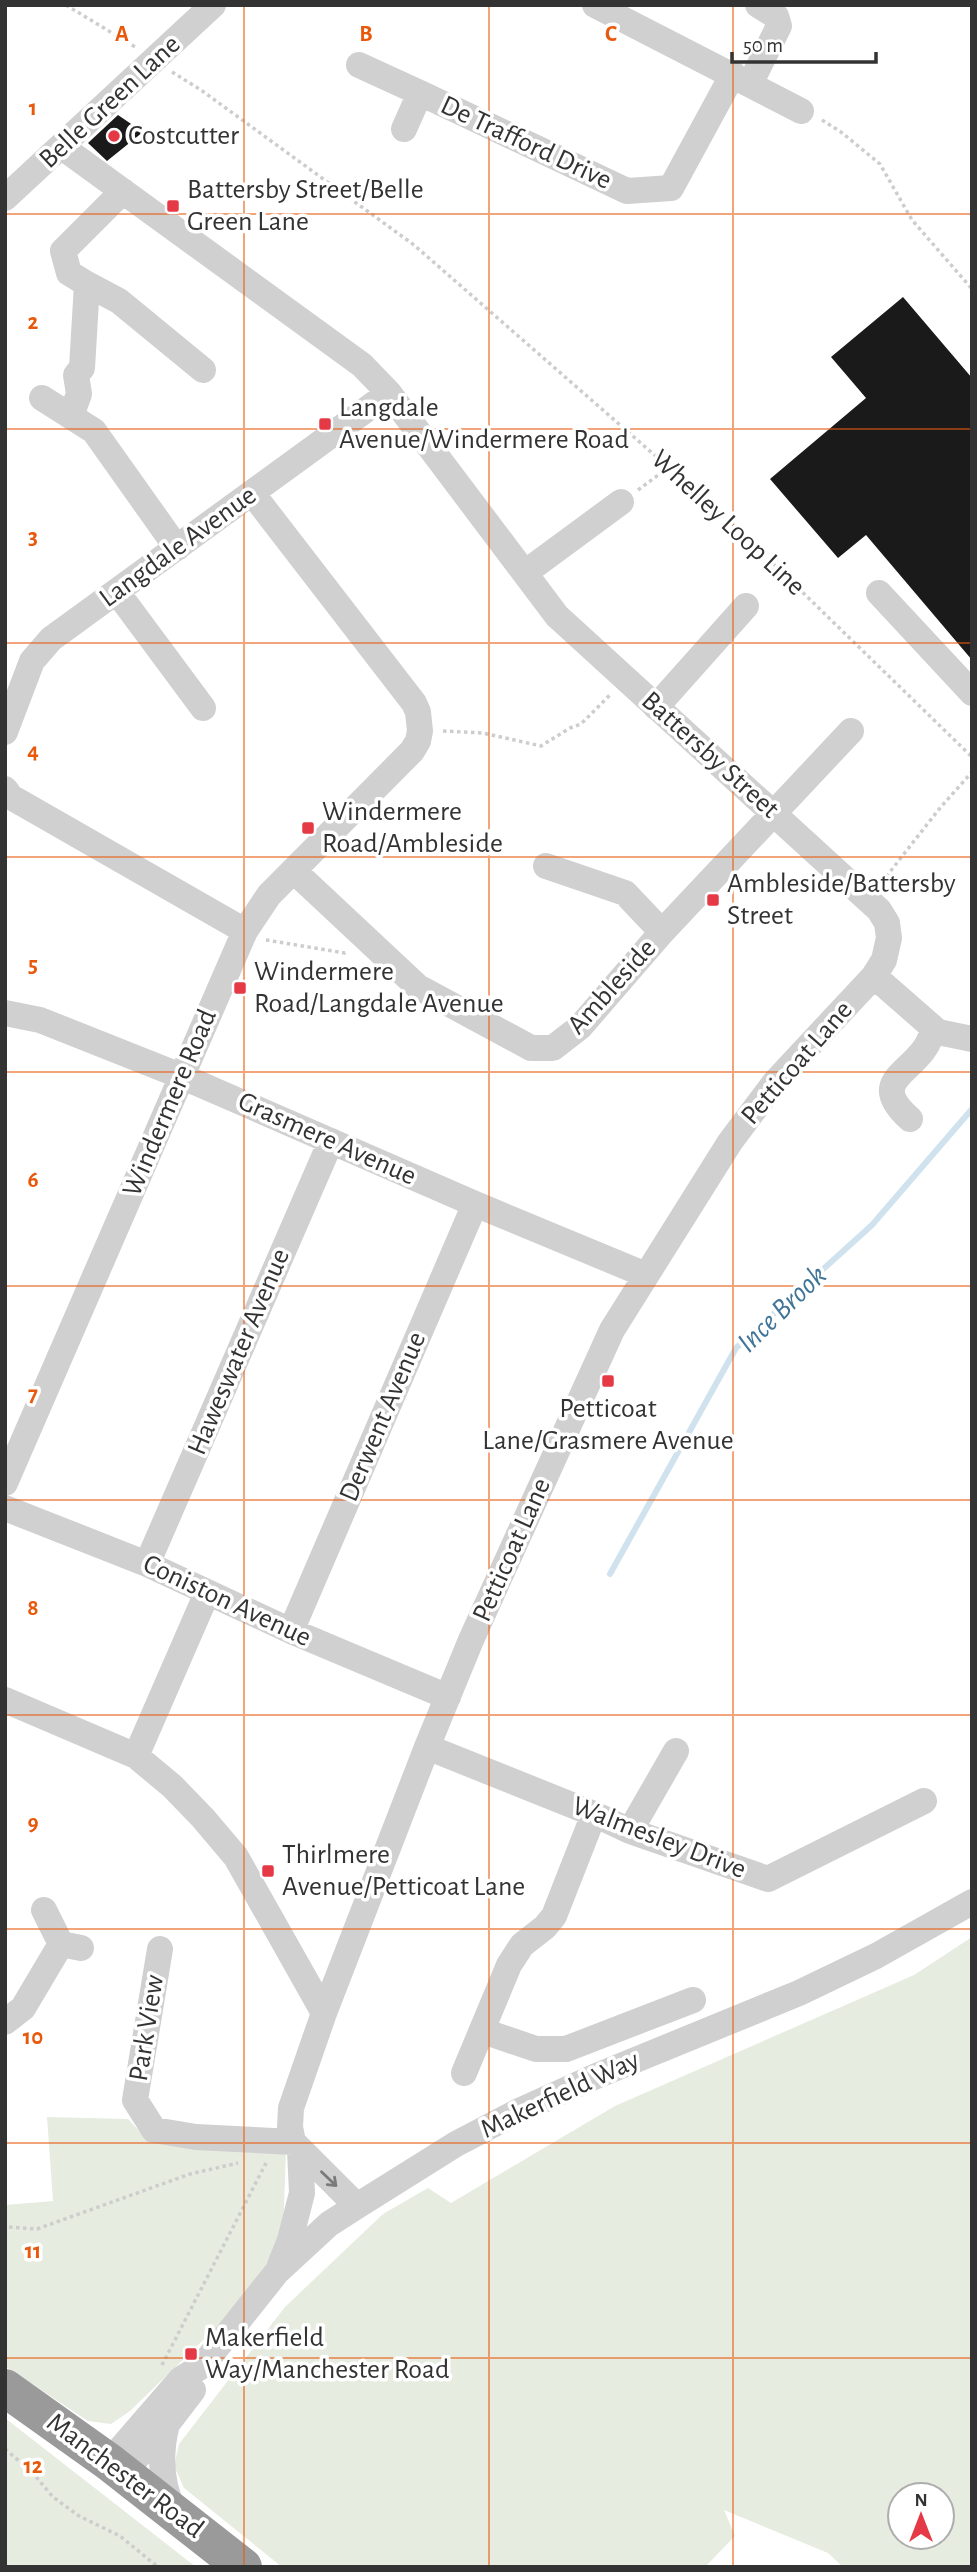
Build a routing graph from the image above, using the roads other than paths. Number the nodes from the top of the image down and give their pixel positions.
1 (214, 5) edge
2 (595, 5) edge
3 (758, 5) edge
4 (359, 65) dead end
5 (741, 79) junction
6 (420, 93) junction
7 (800, 111) road end
8 (404, 129) dead end
9 (62, 147) junction
10 (123, 191) junction
11 (5, 198) edge
12 (87, 284) junction
13 (203, 370) dead end
14 (389, 393) junction
15 (42, 398) dead end
16 (75, 405) junction
17 (252, 493) junction
18 (621, 502) dead end
19 (177, 548) junction
20 (526, 572) junction
21 (117, 592) junction
22 (879, 593) dead end
23 (746, 606) dead end
24 (972, 692) edge
25 (656, 706) junction
26 (203, 708) dead end
27 (851, 731) dead end
28 (5, 732) edge
29 (5, 789) edge
30 (773, 813) junction
31 (547, 866) dead end
32 (294, 871) junction
33 (245, 931) junction
34 (662, 932) junction
35 (890, 938) joint
36 (874, 976) junction
37 (5, 1013) edge
38 (933, 1028) junction
39 (972, 1039) edge
40 (181, 1076) junction
41 (910, 1119) dead end
42 (331, 1141) junction
43 (475, 1204) junction
44 (646, 1275) junction
45 (5, 1483) edge
46 (5, 1508) edge
47 (147, 1564) junction
48 (207, 1593) junction
49 (291, 1631) junction
50 (447, 1697) junction
51 (5, 1700) edge
52 (427, 1747) junction
53 (676, 1751) dead end
54 (136, 1756) junction
55 (924, 1801) dead end
56 (594, 1814) junction
57 (631, 1831) junction
58 (972, 1902) edge
59 (44, 1910) dead end
60 (160, 1949) dead end
61 (693, 2000) dead end
62 (324, 2013) junction
63 (5, 2022) edge
64 (483, 2031) junction
65 (464, 2073) dead end
66 (285, 2148) junction
67 (302, 2193) junction
68 (358, 2206) junction
69 (329, 2224) junction
70 (277, 2272) junction
71 (202, 2366) junction
72 (5, 2388) edge
73 (167, 2424) junction
74 (116, 2468) junction
75 (175, 2513) junction
76 (243, 2567) edge

1 - 9 street, Belle Green Lane
2 - 5 street
3 - 5 street
4 - 6 street, De Trafford Drive
5 - 6 street, De Trafford Drive
5 - 7 street
6 - 8 street, De Trafford Drive
9 - 10 street, Battersby Street
9 - 11 street, Belle Green Lane
10 - 12 street
10 - 14 street, Battersby Street
12 - 13 street
12 - 16 street
14 - 17 street, Langdale Avenue
14 - 20 street, Battersby Street
15 - 16 street
16 - 19 street
17 - 19 street, Langdale Avenue
17 - 32 street, Windermere Road
18 - 20 street
19 - 21 street, Langdale Avenue
20 - 25 street, Battersby Street
21 - 26 street
21 - 28 street, Langdale Avenue
22 - 24 street
23 - 25 street
25 - 30 street, Battersby Street
27 - 30 street, Ambleside
29 - 33 street
30 - 34 street, Ambleside
30 - 35 street, Battersby Street
31 - 34 street
32 - 33 street, Windermere Road
32 - 34 street, Ambleside
33 - 40 street, Windermere Road
35 - 36 street, Petticoat Lane
36 - 38 street
36 - 44 street, Petticoat Lane
37 - 40 street, Grasmere Avenue
38 - 39 street
38 - 41 street
40 - 42 street, Grasmere Avenue
40 - 45 street, Windermere Road
42 - 43 street, Grasmere Avenue
42 - 47 street, Haweswater Avenue
43 - 44 street, Grasmere Avenue
43 - 49 street, Derwent Avenue
44 - 50 street, Petticoat Lane
46 - 47 street, Coniston Avenue
47 - 48 street, Coniston Avenue
48 - 49 street, Coniston Avenue
48 - 54 street
49 - 50 street, Coniston Avenue
50 - 52 street, Petticoat Lane
51 - 54 street
52 - 56 street, Walmesley Drive
52 - 62 street, Petticoat Lane
53 - 57 street
54 - 62 street
55 - 57 street, Walmesley Drive
56 - 57 street, Walmesley Drive
56 - 64 street
58 - 68 street, Makerfield Way
59 - 63 street
60 - 66 street, Park View
61 - 64 street
62 - 66 street, Petticoat Lane
64 - 65 street
66 - 67 street, Petticoat Lane
66 -> 68 street
67 - 69 street
67 - 70 street, Petticoat Lane
68 - 69 street, Makerfield Way
69 - 70 street, Makerfield Way
70 - 71 street, Makerfield Way
71 - 73 street, Makerfield Way
71 - 74 street, Makerfield Way
72 - 74 highway, Manchester Road
73 - 74 street, Makerfield Way
73 - 75 street
74 - 75 highway, Manchester Road
75 - 76 highway, Manchester Road

